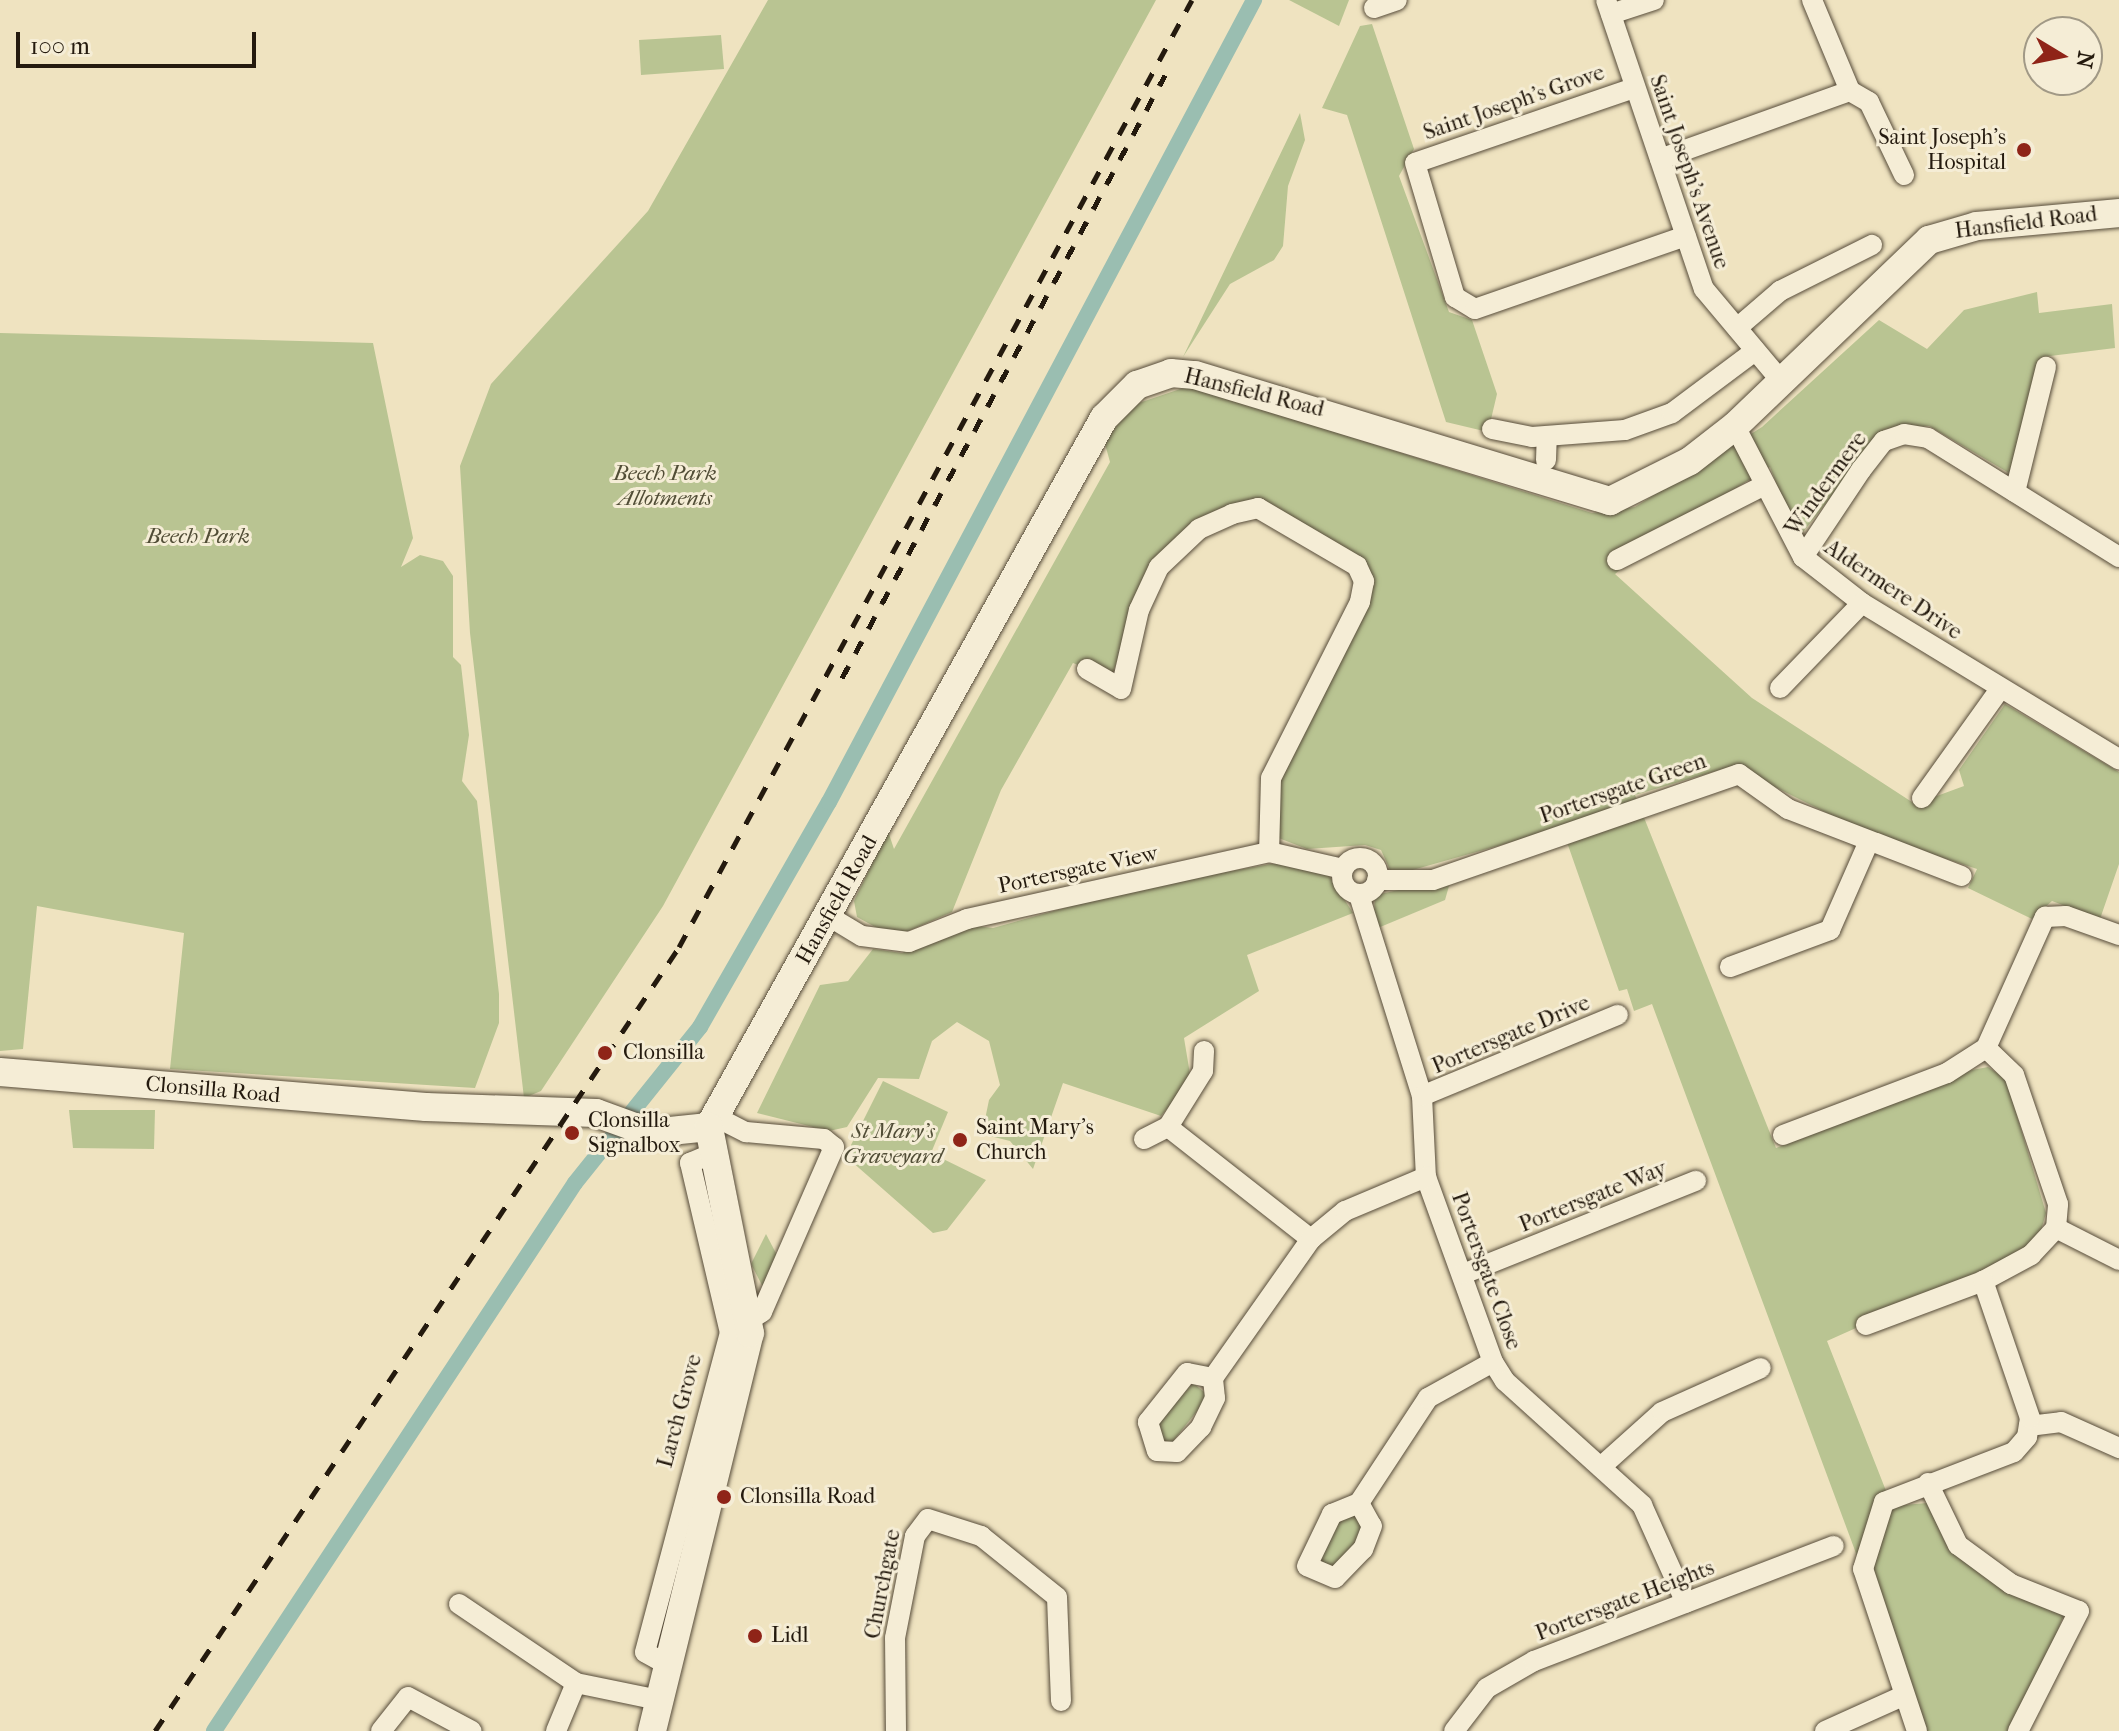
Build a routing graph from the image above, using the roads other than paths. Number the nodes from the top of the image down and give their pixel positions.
1 (1397, 0) edge
2 (1654, 0) edge
3 (1812, 0) edge
4 (1609, 7) edge
5 (1374, 8) dead end
6 (1634, 88) junction
7 (1850, 91) junction
8 (1660, 159) junction
9 (1904, 175) dead end
10 (2119, 213) edge
11 (1686, 236) junction
12 (1861, 255) dead end
13 (1737, 328) junction
14 (1755, 351) junction
15 (2046, 367) dead end
16 (1783, 383) junction
17 (1735, 426) junction
18 (1492, 429) dead end
19 (1547, 437) junction
20 (1546, 460) dead end
21 (1765, 485) junction
22 (2015, 492) junction
23 (1803, 557) junction
24 (2119, 557) edge
25 (1617, 560) dead end
26 (1862, 603) junction
27 (1087, 669) dead end
28 (1780, 688) dead end
29 (2000, 689) junction
30 (2119, 759) edge
31 (1922, 798) dead end
32 (1869, 841) junction
33 (1269, 852) junction
34 (1343, 869) junction
35 (1962, 876) dead end
36 (1377, 880) junction
37 (1359, 895) junction
38 (830, 917) junction
39 (2119, 935) edge
40 (1730, 967) dead end
41 (1618, 1015) dead end
42 (1986, 1048) junction
43 (1204, 1051) dead end
44 (0, 1072) edge
45 (1422, 1096) junction
46 (1168, 1127) junction
47 (712, 1132) junction
48 (1783, 1135) dead end
49 (1144, 1139) dead end
50 (1426, 1177) junction
51 (1696, 1181) dead end
52 (2056, 1228) junction
53 (1311, 1239) junction
54 (2119, 1260) edge
55 (1463, 1274) junction
56 (1983, 1281) junction
57 (1866, 1325) dead end
58 (743, 1329) junction
59 (1493, 1362) junction
60 (1761, 1368) dead end
61 (1213, 1378) dead end
62 (2029, 1426) junction
63 (2119, 1448) edge
64 (1603, 1465) junction
65 (1928, 1483) junction
66 (680, 1503) junction
67 (1359, 1503) dead end
68 (709, 1510) junction
69 (1834, 1546) dead end
70 (1686, 1603) junction
71 (459, 1604) dead end
72 (668, 1665) junction
73 (576, 1683) junction
74 (1903, 1696) junction
75 (659, 1700) junction
76 (1061, 1701) dead end
77 (381, 1731) edge
78 (472, 1731) edge
79 (556, 1731) edge
80 (652, 1731) edge
81 (896, 1731) edge
82 (1454, 1731) edge
83 (1825, 1731) edge
84 (1917, 1731) edge
85 (2018, 1731) edge

1 - 5 street
2 - 4 street
3 - 7 street
4 - 6 street, Saint Joseph's Avenue
6 - 8 street, Saint Joseph's Avenue
6 - 11 street, Saint Joseph's Grove
7 - 8 street
7 - 9 street
8 - 11 street, Saint Joseph's Avenue
10 - 16 street, Hansfield Road
11 - 13 street, Saint Joseph's Avenue
12 - 13 street
13 - 14 street, Saint Joseph's Avenue
14 - 16 street, Saint Joseph's Avenue
14 - 19 street
15 - 22 street
16 - 17 street, Hansfield Road
17 - 21 street, Aldermere Drive
17 - 38 street, Hansfield Road
18 - 19 street
19 - 20 street
21 - 23 street, Aldermere Drive
21 - 25 street
22 - 23 street, Windermere
22 - 24 street, Windermere
23 - 26 street, Aldermere Drive
26 - 28 street
26 - 29 street, Aldermere Drive
27 - 33 street
29 - 30 street, Aldermere Drive
29 - 31 street
32 - 35 street, Portersgate Green
32 - 36 street, Portersgate Green
32 - 40 street
33 - 34 street, Portersgate View
33 - 38 street, Portersgate View
34 - 36 street, Portersgate View
34 - 37 street, Portersgate Close
36 - 37 street
37 - 45 street, Portersgate Close
38 - 47 street, Hansfield Road
39 - 42 street
41 - 45 street, Portersgate Drive
42 - 48 street
42 - 52 street
43 - 46 street
44 - 47 street, Clonsilla Road
45 - 50 street, Portersgate Close
46 - 49 street
46 - 53 street
47 - 58 street
47 - 58 street
50 - 53 street
50 - 55 street, Portersgate Close
51 - 55 street, Portersgate Way
52 - 54 street
52 - 56 street
53 - 61 street
55 - 59 street, Portersgate Close
56 - 57 street
56 - 62 street
58 - 66 street, Larch Grove
58 - 68 street
59 - 64 street, Portersgate Close
59 - 67 street
60 - 64 street
62 - 63 street
62 - 65 street
64 - 70 street, Portersgate Close
65 - 74 street
65 - 85 street
66 - 68 street, Larch Grove
66 - 72 street, Larch Grove
68 - 72 street
69 - 70 street, Portersgate Heights
70 - 82 street, Portersgate Heights
71 - 73 street
72 - 75 street
73 - 75 street
73 - 79 street
74 - 83 street
74 - 84 street
75 - 80 street
76 - 81 street, Churchgate
77 - 78 street

